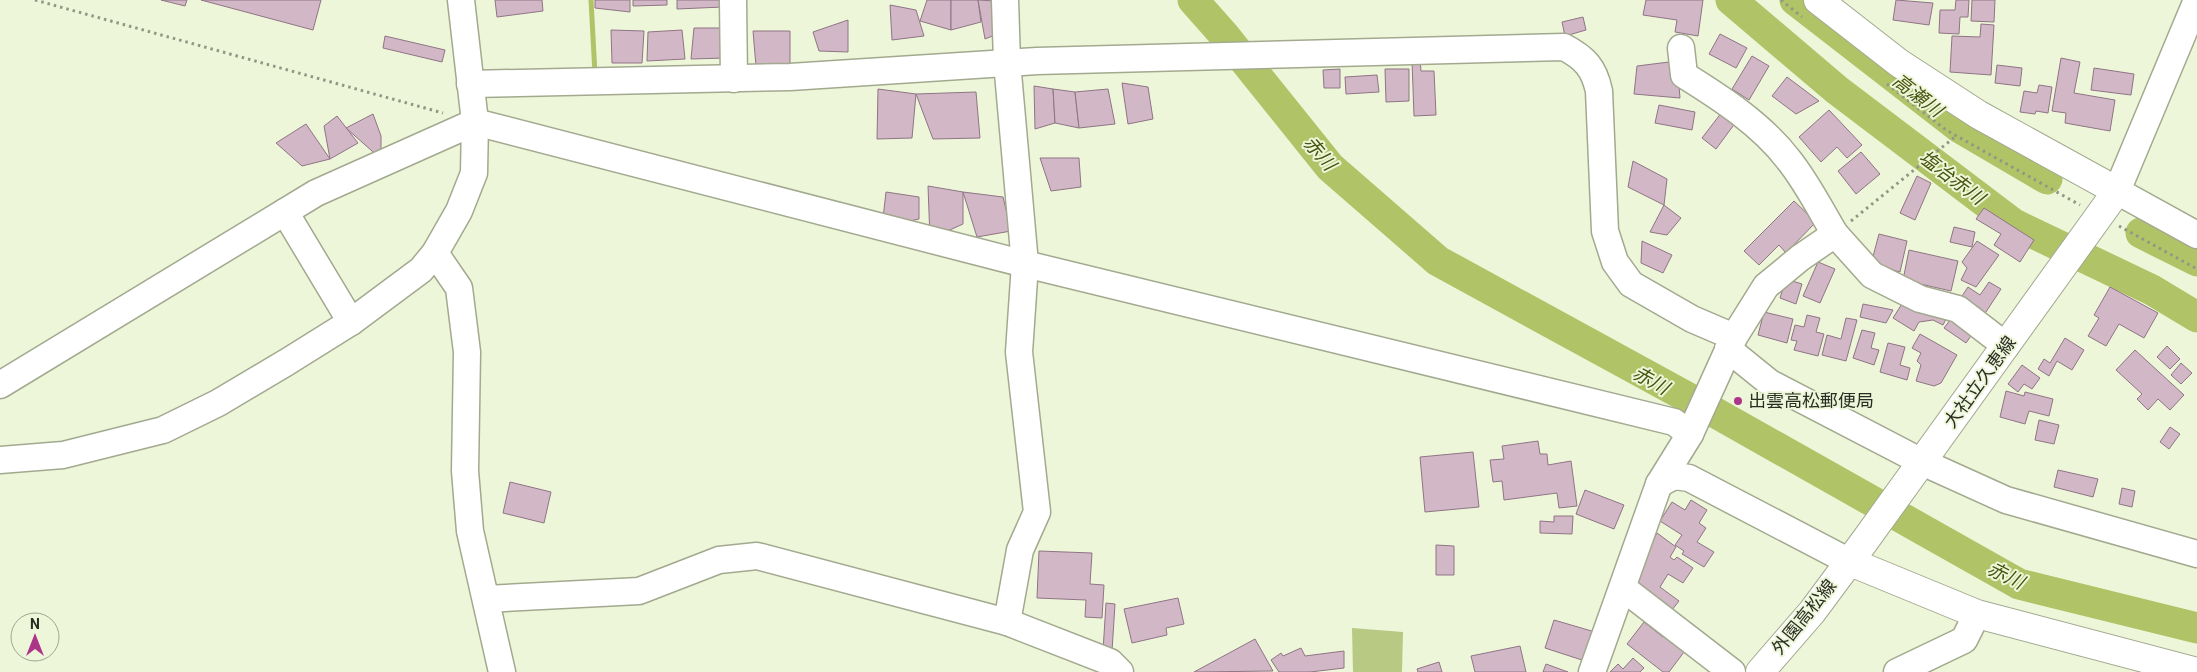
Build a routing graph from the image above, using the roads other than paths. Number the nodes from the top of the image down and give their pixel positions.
1 (461, 0) edge
2 (732, 0) edge
3 (1005, 0) edge
4 (1818, 0) edge
5 (2193, 16) edge
6 (1681, 48) dead end
7 (1007, 62) junction
8 (734, 79) junction
9 (470, 84) junction
10 (475, 122) junction
11 (2117, 192) junction
12 (285, 212) junction
13 (1835, 234) junction
14 (2197, 235) edge
15 (435, 253) junction
16 (1025, 264) junction
17 (351, 322) junction
18 (1731, 343) junction
19 (2006, 346) junction
20 (0, 385) edge
21 (1690, 434) junction
22 (0, 460) edge
23 (1918, 469) junction
24 (1659, 484) junction
25 (1856, 552) junction
26 (2197, 554) edge
27 (1623, 588) junction
28 (486, 599) junction
29 (1977, 614) junction
30 (1007, 622) junction
31 (502, 672) edge
32 (1120, 672) edge
33 (1592, 672) edge
34 (1732, 672) edge
35 (1760, 672) edge
36 (1896, 672) edge
37 (2197, 672) edge

1 - 9 street
2 - 8 street
3 - 7 street
4 - 11 main road
5 - 11 street
6 - 13 street
7 - 8 street
7 - 16 street
7 - 18 street
8 - 9 street
9 - 10 street
10 - 12 street
10 - 15 street
10 - 16 street
11 - 14 street
11 - 19 main road, 大社立久恵線
12 - 17 street
12 - 20 street
13 - 18 street
13 - 19 street
15 - 17 street
15 - 28 street
16 - 21 street
16 - 30 street
17 - 22 street
18 - 21 street
18 - 23 street
19 - 23 main road, 大社立久恵線
21 - 24 street
23 - 25 main road, 大社立久恵線
23 - 26 street
24 - 25 street
24 - 27 street
25 - 29 main road
25 - 35 main road, 外園高松線
27 - 33 street
27 - 34 street
28 - 30 street
28 - 31 street
29 - 36 street
29 - 37 main road
30 - 32 street

